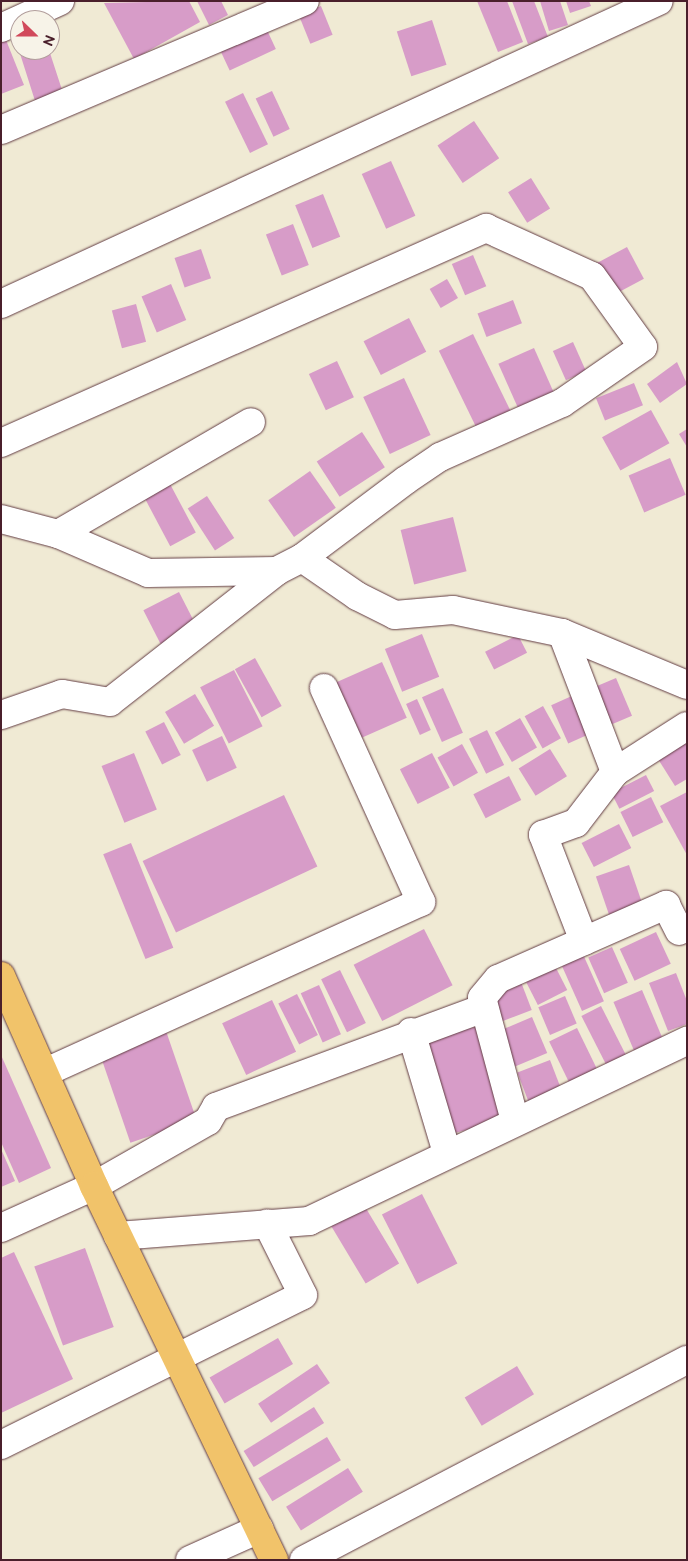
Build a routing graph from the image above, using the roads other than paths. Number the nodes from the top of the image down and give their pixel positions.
1 (60, 1) edge
2 (305, 1) edge
3 (659, 1) edge
4 (1, 28) edge
5 (1, 130) edge
6 (1, 304) edge
7 (251, 422) dead end
8 (1, 443) edge
9 (1, 519) edge
10 (58, 534) junction
11 (302, 558) junction
12 (277, 571) junction
13 (562, 633) junction
14 (687, 685) edge
15 (324, 688) dead end
16 (1, 715) edge
17 (687, 726) edge
18 (614, 772) junction
19 (684, 935) edge
20 (584, 941) junction
21 (1, 976) edge
22 (484, 1008) junction
23 (410, 1032) junction
24 (687, 1041) edge
25 (46, 1072) junction
26 (515, 1121) junction
27 (447, 1153) junction
28 (94, 1186) junction
29 (267, 1224) junction
30 (1, 1228) edge
31 (118, 1236) junction
32 (177, 1357) junction
33 (687, 1360) edge
34 (1, 1445) edge
35 (260, 1529) junction
36 (190, 1560) edge
37 (274, 1560) edge
38 (304, 1560) edge

1 - 4 street
2 - 5 street
3 - 6 street
7 - 10 street
8 - 11 street
9 - 10 street
10 - 12 street
11 - 12 street
11 - 13 street
12 - 16 street
13 - 14 street
13 - 18 street
15 - 25 street
17 - 18 street
18 - 20 street
19 - 20 street
20 - 22 street
21 - 25 main road
22 - 23 street
22 - 26 street
23 - 27 street
23 - 28 street
24 - 26 street
25 - 28 main road
26 - 27 street
27 - 29 street
28 - 30 street
28 - 31 main road
29 - 31 street
29 - 32 street
31 - 32 main road
32 - 34 street
32 - 35 main road
33 - 38 street
35 - 36 street
35 - 37 main road

